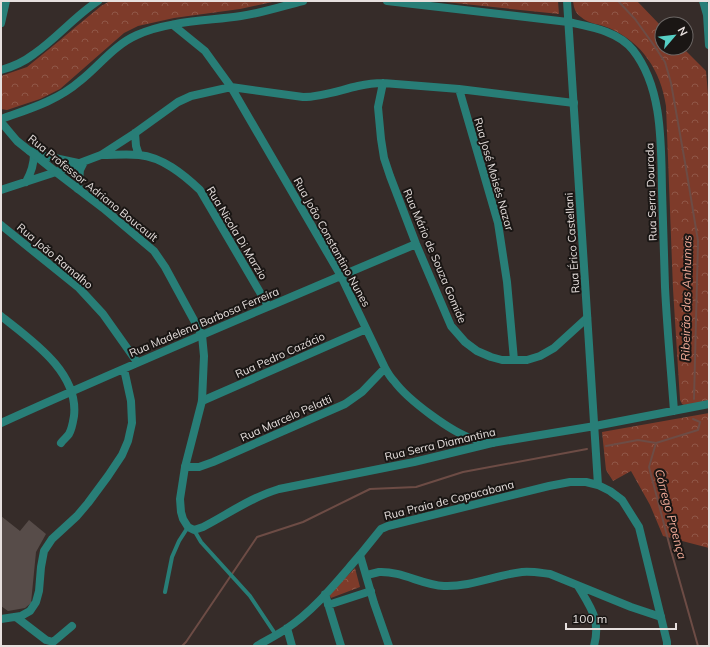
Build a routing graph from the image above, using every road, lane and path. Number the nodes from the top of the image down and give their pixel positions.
1 (6, 1) edge
2 (98, 1) edge
3 (303, 1) edge
4 (387, 1) edge
5 (567, 1) edge
6 (705, 2) edge
7 (568, 22) junction
8 (1, 24) edge
9 (173, 25) junction
10 (709, 45) edge
11 (1, 70) edge
12 (383, 83) junction
13 (231, 86) junction
14 (459, 90) junction
15 (574, 103) junction
16 (1, 119) edge
17 (1, 122) edge
18 (135, 133) junction
19 (32, 153) junction
20 (101, 155) junction
21 (139, 155) junction
22 (81, 163) junction
23 (56, 172) junction
24 (26, 182) junction
25 (78, 189) junction
26 (1, 190) edge
27 (1, 225) edge
28 (416, 244) junction
29 (341, 276) junction
30 (268, 306) junction
31 (1, 316) edge
32 (587, 318) junction
33 (366, 329) junction
34 (202, 335) junction
35 (514, 360) junction
36 (137, 362) junction
37 (385, 368) junction
38 (124, 369) junction
39 (72, 390) junction
40 (202, 401) junction
41 (709, 404) edge
42 (674, 411) junction
43 (1, 423) edge
44 (594, 426) junction
45 (61, 443) dead end
46 (492, 443) junction
47 (185, 467) junction
48 (598, 484) junction
49 (189, 527) junction
50 (360, 555) junction
51 (367, 575) junction
52 (578, 586) junction
53 (371, 591) junction
54 (165, 592) dead end
55 (325, 594) junction
56 (328, 605) junction
57 (18, 616) junction
58 (661, 617) junction
59 (1, 619) edge
60 (72, 626) dead end
61 (287, 628) junction
62 (276, 635) junction
63 (257, 646) edge
64 (292, 646) edge
65 (341, 646) edge
66 (389, 646) edge
67 (594, 646) edge
68 (668, 646) edge

1 - 8 street
2 - 11 street
3 - 9 street
4 - 7 street, Rua Serra Dourada
5 - 7 street, Rua Érico Castellani
6 - 10 street
7 - 15 street, Rua Érico Castellani
7 - 42 street, Rua Serra Dourada
9 - 13 street, Rua João Constantino Nunes
9 - 16 street
12 - 13 street
12 - 14 street
12 - 28 street, Rua Mário de Souza Gomide
13 - 18 street
13 - 29 street, Rua João Constantino Nunes
14 - 15 street
14 - 35 street, Rua José Moisés Nazar
15 - 32 street, Rua Érico Castellani
17 - 19 street, Rua Professor Adriano Boucault
18 - 20 street
18 - 21 street
19 - 22 street
19 - 23 street, Rua Professor Adriano Boucault
19 - 24 street
20 - 21 street, Rua Nicola Di Marzio
20 - 22 street
21 - 30 street, Rua Nicola Di Marzio
22 - 23 street
22 - 25 street
23 - 24 street
23 - 25 street, Rua Professor Adriano Boucault
24 - 26 street
25 - 34 street, Rua Professor Adriano Boucault
27 - 36 street, Rua João Ramalho
28 - 29 street, Rua Madelena Barbosa Ferreira
28 - 35 street, Rua Mário de Souza Gomide
29 - 30 street, Rua Madelena Barbosa Ferreira
29 - 33 street, Rua João Constantino Nunes
30 - 34 street, Rua Madelena Barbosa Ferreira
31 - 39 street
32 - 35 street, Rua Mário de Souza Gomide
32 - 44 street, Rua Érico Castellani
33 - 37 street, Rua João Constantino Nunes
33 - 40 street, Rua Pedro Cazácio
34 - 36 street, Rua Madelena Barbosa Ferreira
34 - 40 street, Rua Professor Adriano Boucault
36 - 38 street, Rua Madelena Barbosa Ferreira
37 - 46 street, Rua João Constantino Nunes
37 - 47 street, Rua Marcelo Pelatti
38 - 39 street, Rua Madelena Barbosa Ferreira
38 - 57 street
39 - 43 street, Rua Madelena Barbosa Ferreira
39 - 45 street
40 - 47 street, Rua Professor Adriano Boucault
41 - 42 street, Rua Serra Diamantina
42 - 44 street, Rua Serra Diamantina
44 - 46 street, Rua Serra Diamantina
44 - 48 street, Rua Érico Castellani
46 - 49 street, Rua Serra Diamantina
47 - 49 street, Rua Professor Adriano Boucault
48 - 50 street, Rua Praia de Copacabana
48 - 58 street
49 - 54 lane
49 - 62 lane
50 - 51 street
50 - 55 street, Rua Praia de Copacabana
51 - 52 street
51 - 53 street
52 - 58 street
52 - 67 street
53 - 56 street
53 - 66 street
55 - 56 street
55 - 61 street, Rua Praia de Copacabana
56 - 65 street
57 - 59 street
57 - 60 street
58 - 68 street
61 - 62 street, Rua Praia de Copacabana
61 - 64 street
62 - 63 street, Rua Praia de Copacabana

